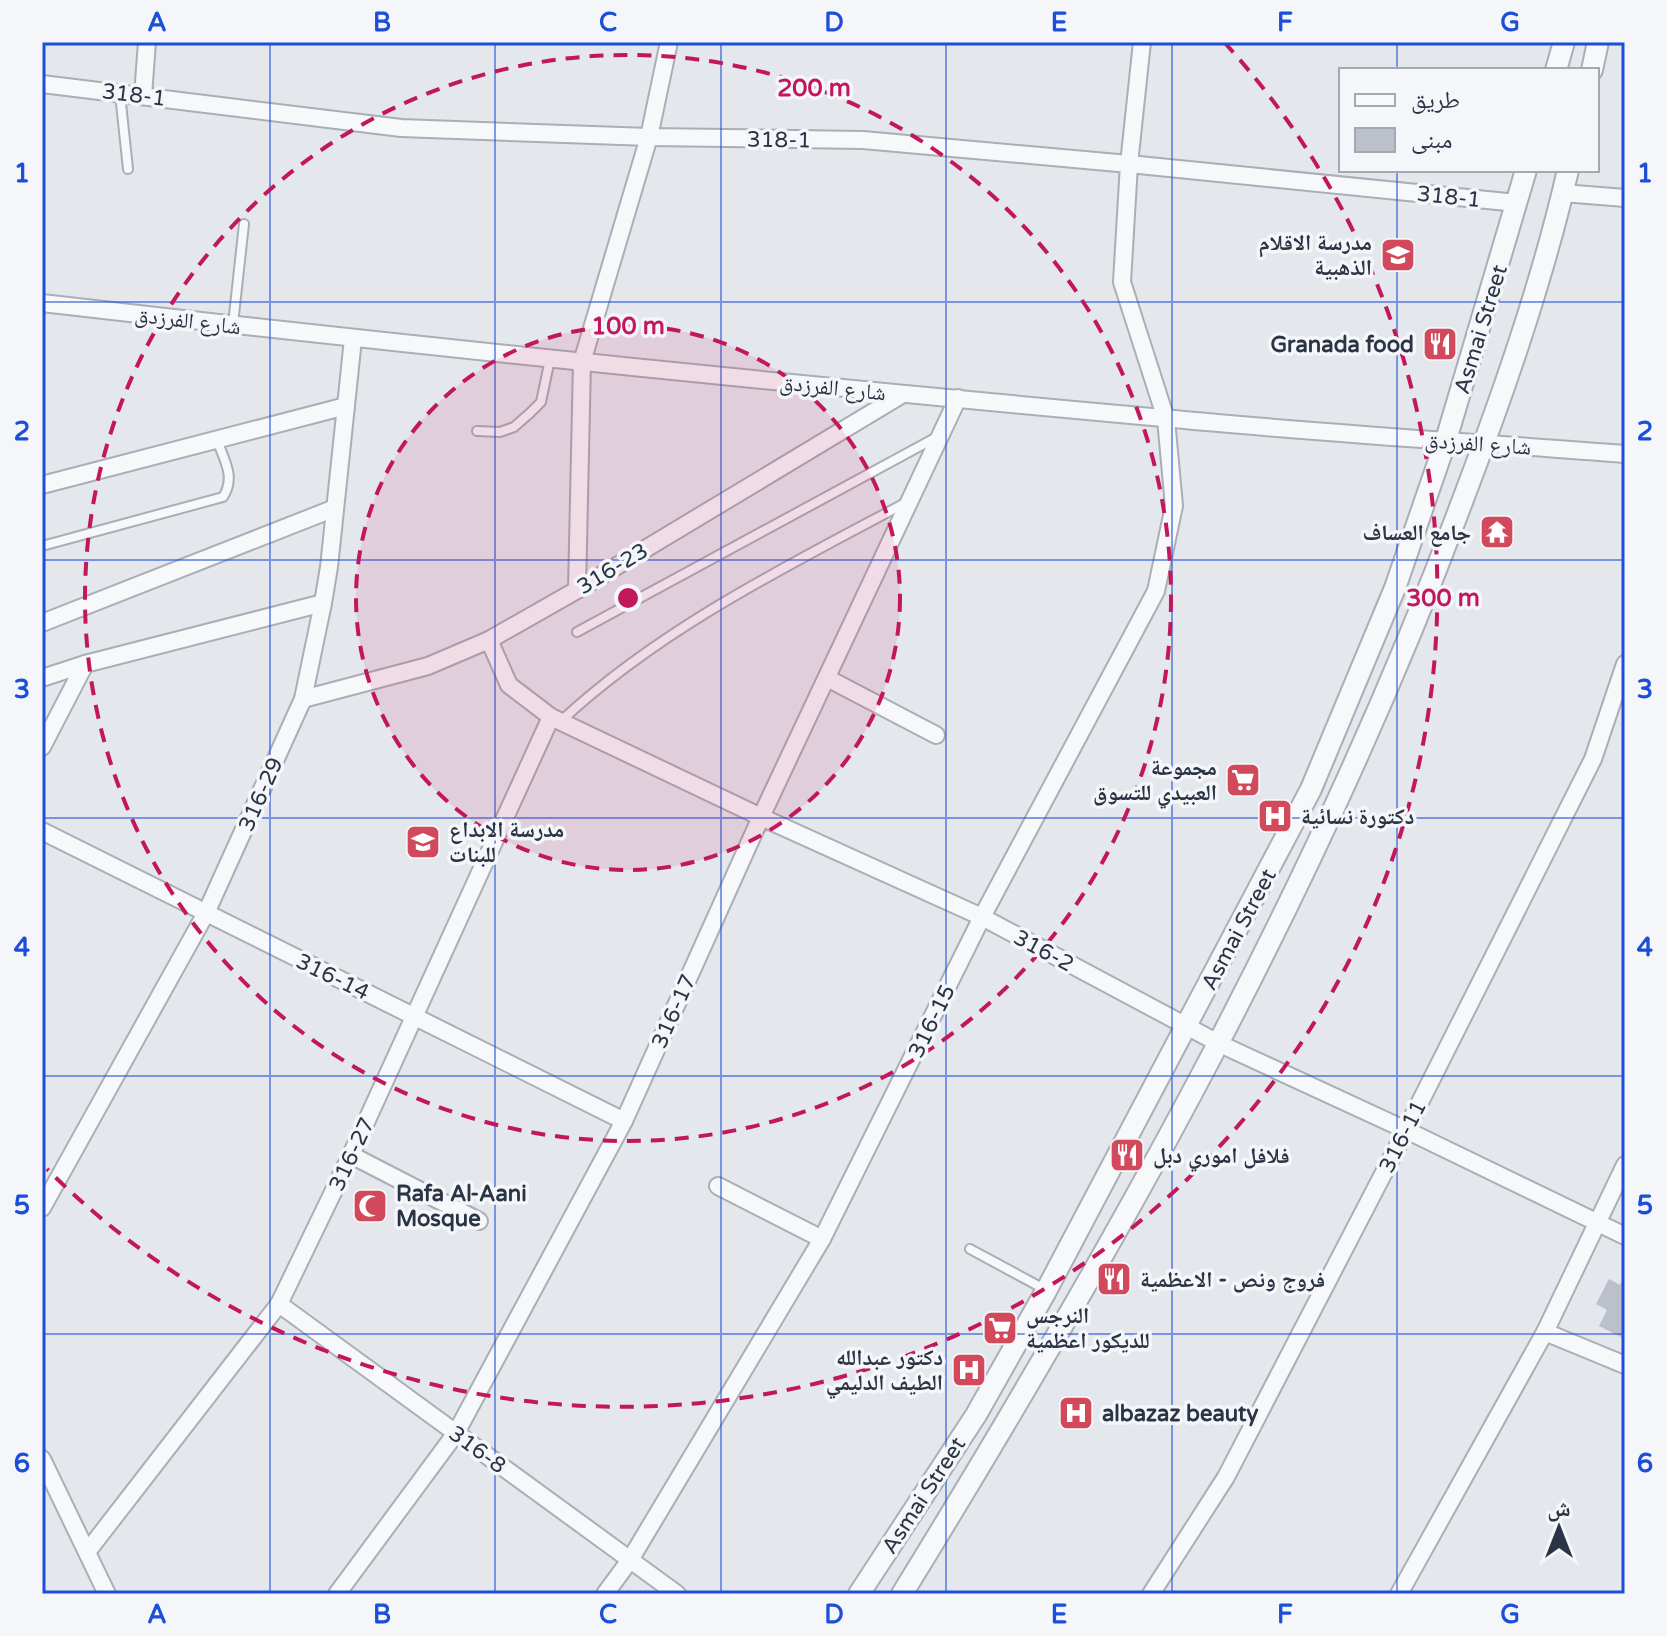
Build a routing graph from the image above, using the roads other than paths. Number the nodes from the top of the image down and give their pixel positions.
1 (147, 42) edge
2 (669, 42) edge
3 (1142, 42) edge
4 (1564, 42) edge
5 (1598, 42) edge
6 (1557, 68) edge
7 (1592, 68) edge
8 (42, 84) edge
9 (120, 92) junction
10 (143, 95) junction
11 (649, 137) junction
12 (1129, 164) junction
13 (128, 169) dead end
14 (1525, 172) edge
15 (1568, 172) edge
16 (1563, 193) junction
17 (1625, 198) edge
18 (1517, 203) junction
19 (244, 224) dead end
20 (42, 303) edge
21 (233, 325) junction
22 (353, 339) junction
23 (550, 359) junction
24 (582, 362) junction
25 (903, 394) junction
26 (958, 398) junction
27 (346, 406) junction
28 (1166, 419) junction
29 (477, 431) dead end
30 (940, 436) junction
31 (217, 440) junction
32 (1446, 440) junction
33 (1484, 443) junction
34 (1625, 454) edge
35 (42, 485) edge
36 (910, 500) junction
37 (335, 508) junction
38 (42, 546) edge
39 (577, 590) junction
40 (323, 603) junction
41 (42, 623) edge
42 (577, 632) dead end
43 (489, 640) junction
44 (85, 664) junction
45 (1625, 664) edge
46 (42, 678) edge
47 (827, 678) junction
48 (303, 699) junction
49 (556, 719) junction
50 (936, 735) dead end
51 (42, 747) edge
52 (761, 817) junction
53 (42, 831) edge
54 (206, 913) junction
55 (982, 917) junction
56 (414, 1017) junction
57 (1187, 1026) junction
58 (1220, 1044) junction
59 (624, 1121) junction
60 (1406, 1130) junction
61 (351, 1155) junction
62 (1625, 1165) edge
63 (718, 1186) dead end
64 (42, 1208) edge
65 (479, 1221) dead end
66 (1598, 1223) junction
67 (1625, 1236) edge
68 (822, 1239) junction
69 (970, 1249) dead end
70 (1046, 1291) junction
71 (279, 1304) junction
72 (1545, 1332) junction
73 (1625, 1365) edge
74 (456, 1433) junction
75 (42, 1459) edge
76 (87, 1552) junction
77 (630, 1560) junction
78 (107, 1594) edge
79 (337, 1594) edge
80 (605, 1594) edge
81 (677, 1594) edge
82 (859, 1594) edge
83 (902, 1594) edge
84 (1151, 1594) edge
85 (1399, 1594) edge

1 - 10 street
2 - 11 street
3 - 12 street, 316-15
4 - 6 street
5 - 7 street
8 - 9 street, 318-1
9 - 10 street, 318-1
9 - 13 lane
10 - 11 street, 318-1
11 - 12 street, 318-1
11 - 24 street
12 - 18 street, 318-1
12 - 28 street, 316-15
14 - 18 street, Asmai Street
15 - 16 street, Asmai Street
16 - 17 street
16 - 33 street, Asmai Street
18 - 32 street, Asmai Street
19 - 21 lane
20 - 21 street, شارع الفرزدق
21 - 22 street, شارع الفرزدق
22 - 23 street, شارع الفرزدق
22 - 27 street, 316-29
23 - 24 street, شارع الفرزدق
23 - 29 lane
24 - 25 street, شارع الفرزدق
24 - 39 street
25 - 26 street, شارع الفرزدق
25 - 39 street, 316-23
26 - 28 street, شارع الفرزدق
26 - 30 street, 316-17
27 - 31 street
27 - 37 street, 316-29
28 - 32 street, شارع الفرزدق
28 - 55 street, 316-15
30 - 36 street, 316-17
30 - 42 lane
31 - 35 street
31 - 38 lane
32 - 33 street, شارع الفرزدق
32 - 57 street, Asmai Street
33 - 34 street, شارع الفرزدق
33 - 58 street, Asmai Street
36 - 47 street, 316-17
36 - 49 lane
37 - 40 street, 316-29
37 - 41 street
39 - 43 street, 316-23
40 - 44 street
40 - 48 street, 316-29
43 - 48 street, 316-23
43 - 49 street, 316-2
44 - 46 street
44 - 51 street
45 - 60 street, 316-11
47 - 50 street
47 - 52 street, 316-17
48 - 54 street, 316-29
49 - 52 street, 316-2
49 - 56 street, 316-27
52 - 55 street, 316-2
52 - 59 street, 316-17
53 - 54 street, 316-14
54 - 56 street, 316-14
54 - 64 street, 316-29
55 - 57 street, 316-2
55 - 68 street, 316-15
56 - 59 street, 316-14
56 - 61 street, 316-27
57 - 58 street, 316-2
57 - 70 street, Asmai Street
58 - 60 street, 316-2
58 - 83 street, Asmai Street
59 - 74 street, 316-17
60 - 66 street, 316-2
60 - 84 street, 316-11
61 - 65 street
61 - 71 street, 316-27
62 - 66 street
63 - 68 street
66 - 67 street, 316-2
66 - 72 street
68 - 77 street, 316-15
69 - 70 lane
70 - 82 street, Asmai Street
71 - 74 street, 316-8
71 - 76 street, 316-27
72 - 73 street
72 - 85 street
74 - 77 street, 316-8
74 - 79 street, 316-17
75 - 76 street
76 - 78 street
77 - 80 street, 316-15
77 - 81 street, 316-8

